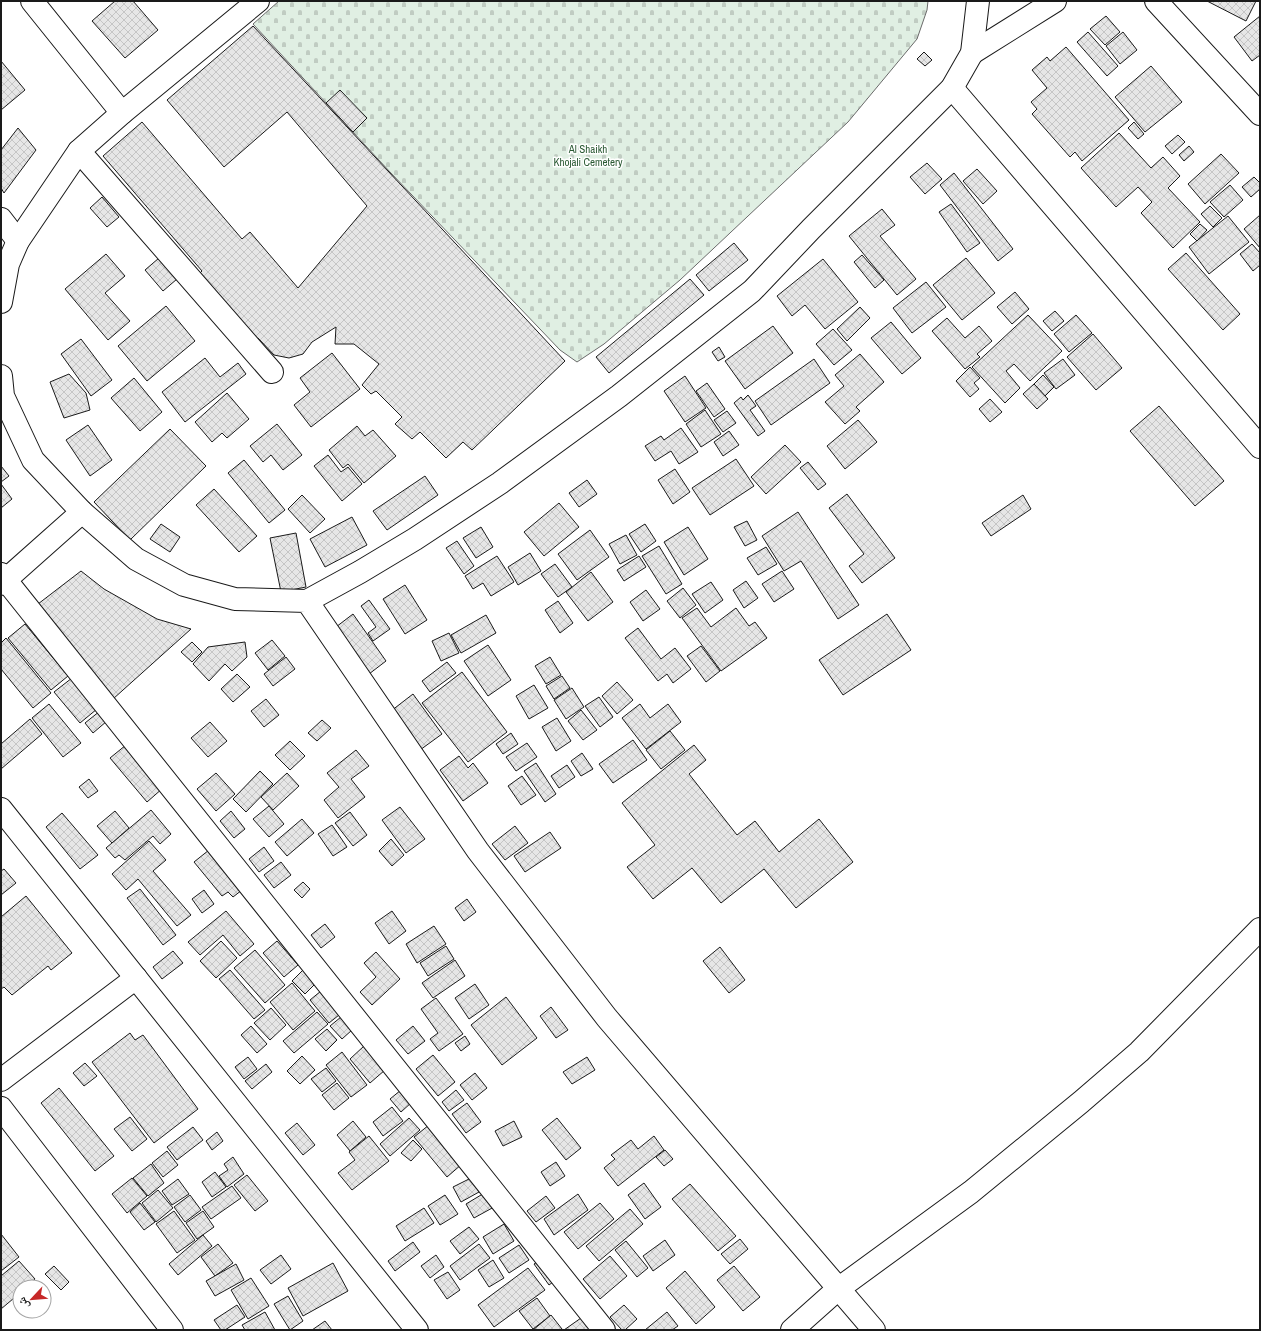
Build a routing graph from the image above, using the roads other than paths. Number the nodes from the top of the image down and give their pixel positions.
1 (32, 1) edge
2 (258, 1) edge
3 (978, 1) edge
4 (1055, 1) edge
5 (1156, 1) edge
6 (972, 53) junction
7 (952, 88) junction
8 (122, 113) junction
9 (1260, 114) edge
10 (79, 151) junction
11 (1, 219) edge
12 (18, 241) junction
13 (4, 263) edge
14 (1, 302) edge
15 (272, 372) dead end
16 (1, 376) edge
17 (1260, 447) edge
18 (82, 512) junction
19 (3, 579) edge
20 (307, 601) junction
21 (1, 809) edge
22 (1260, 930) edge
23 (136, 978) junction
24 (1, 1080) edge
25 (1, 1108) edge
26 (838, 1289) junction
27 (172, 1330) edge
28 (417, 1330) edge
29 (604, 1330) edge
30 (792, 1330) edge
31 (874, 1330) edge

1 - 8 street
2 - 8 street
3 - 6 street
4 - 6 street
5 - 9 street
6 - 7 street
7 - 17 street
7 - 20 street
8 - 10 street
10 - 12 street
10 - 15 street
11 - 12 street
12 - 13 street
13 - 14 street
16 - 18 street
18 - 19 street
18 - 20 street
19 - 29 street
20 - 26 street
21 - 23 street
22 - 26 street
23 - 24 street
23 - 28 street
25 - 27 street
26 - 30 street
26 - 31 street

